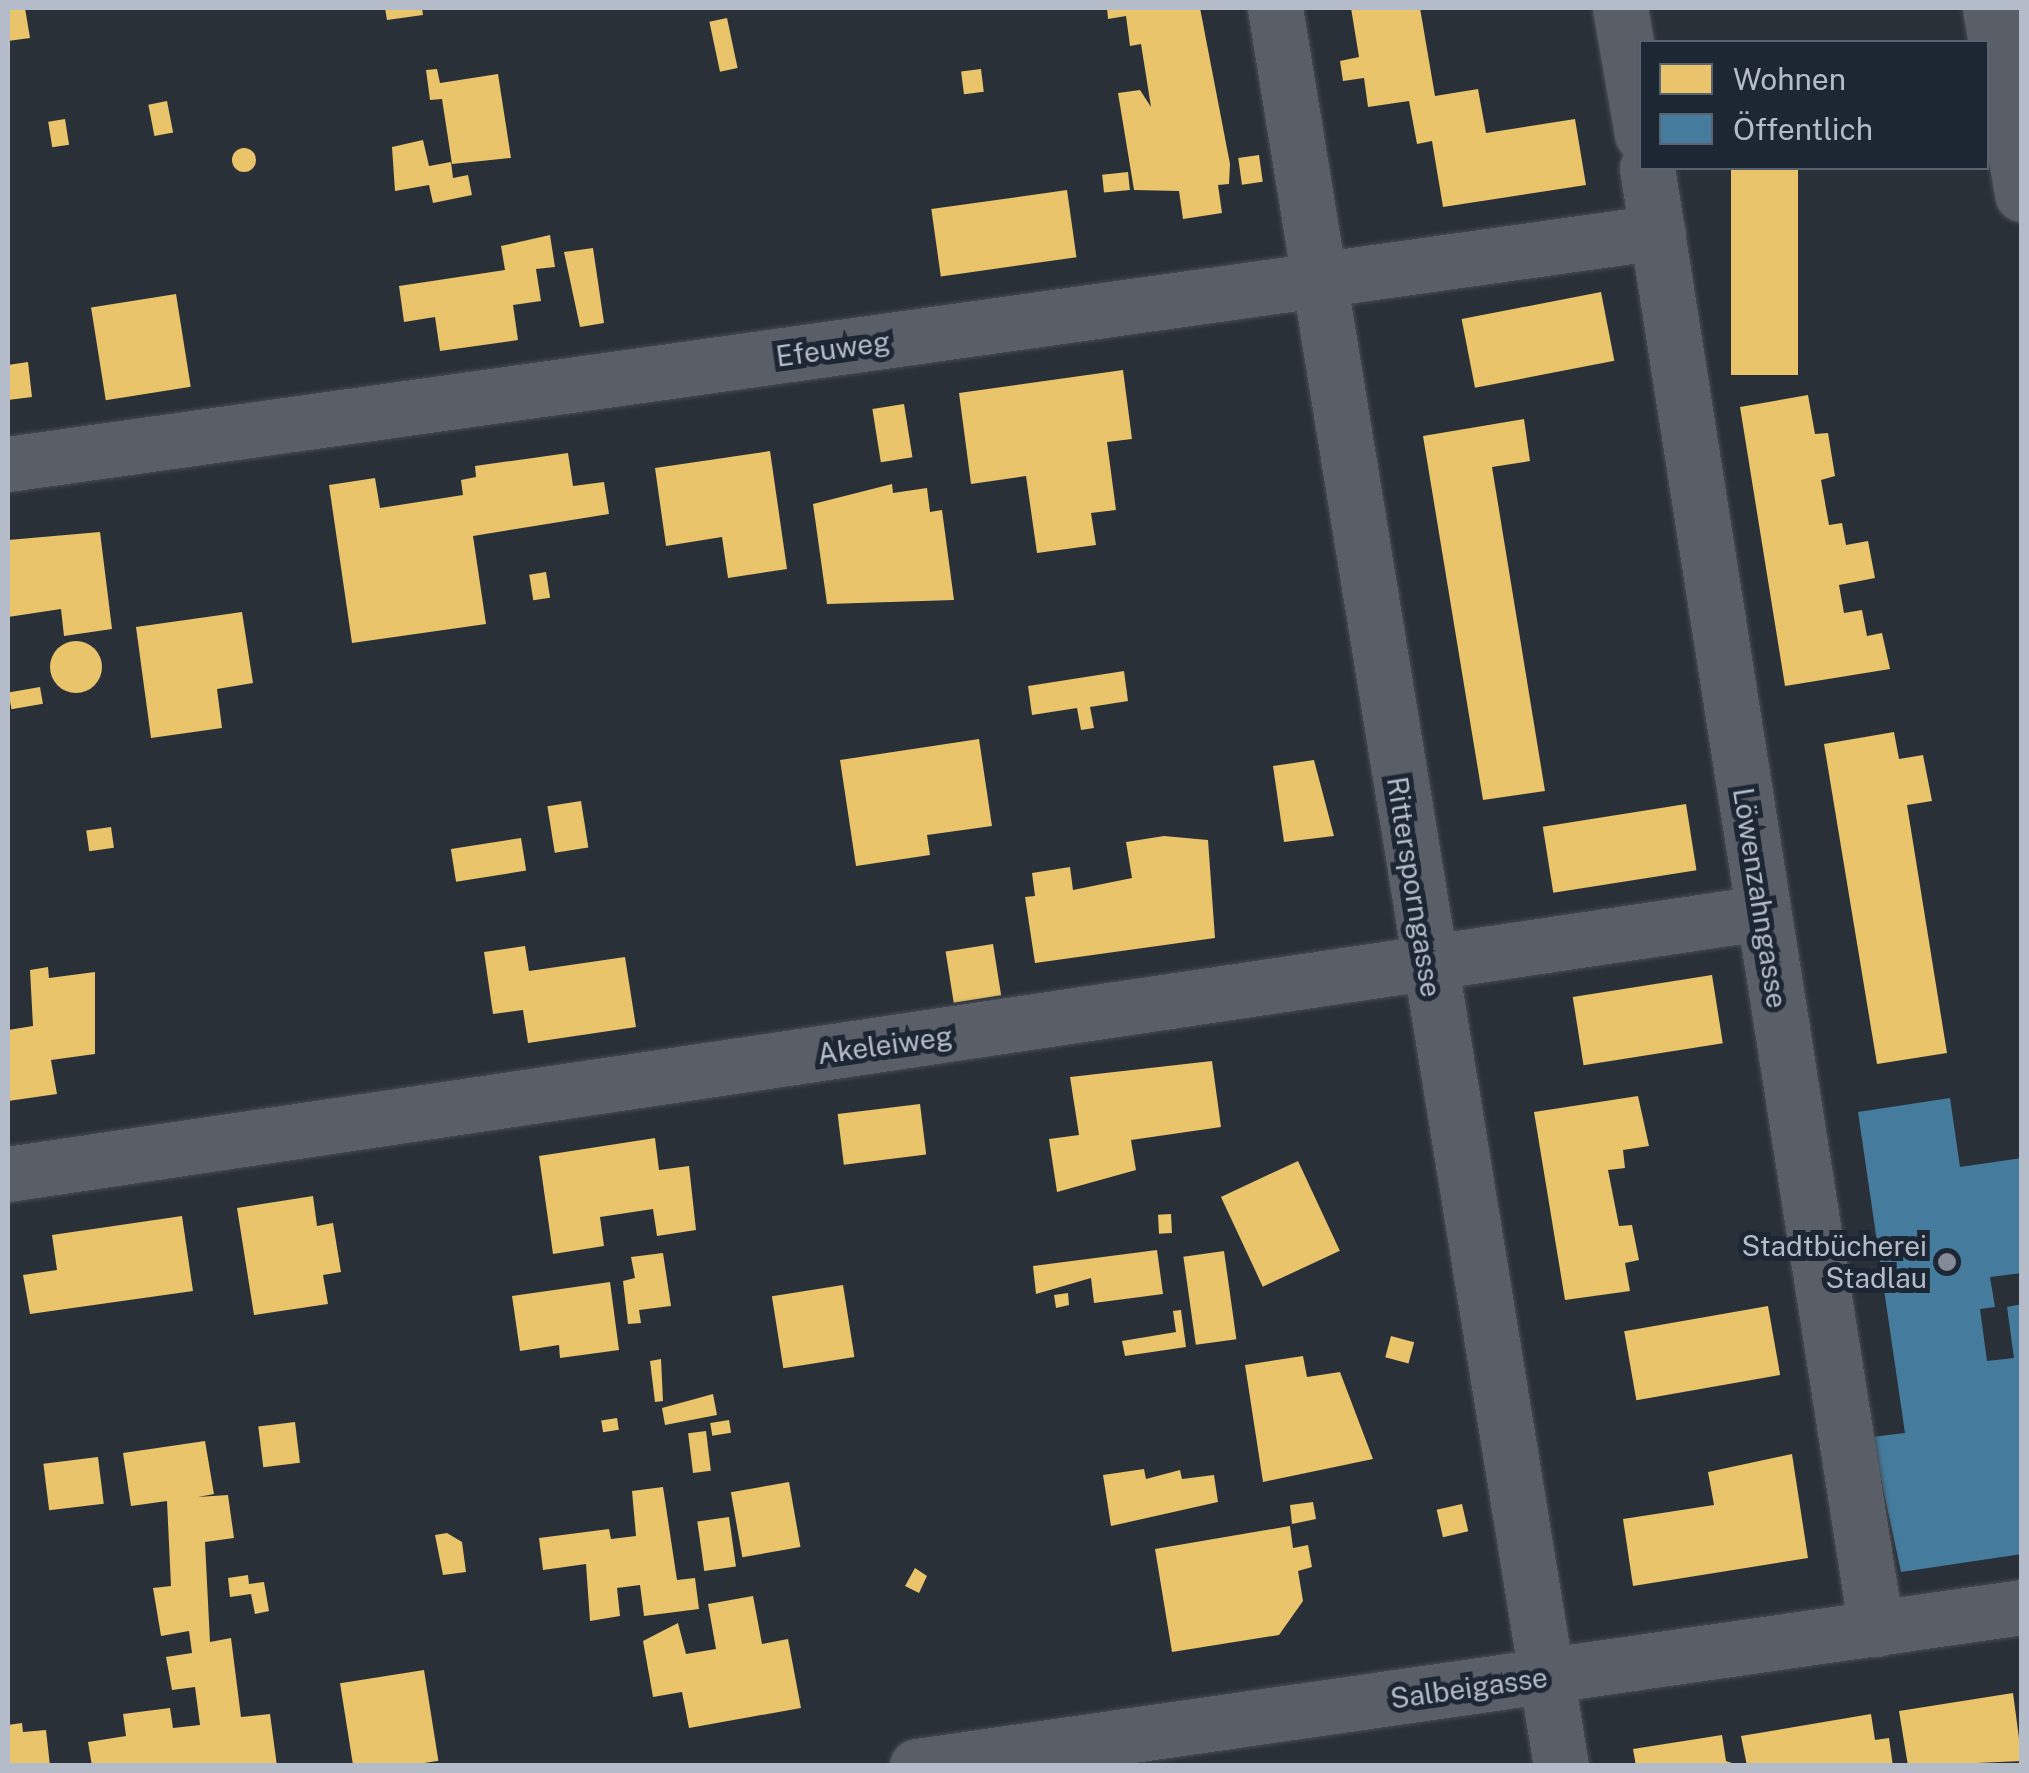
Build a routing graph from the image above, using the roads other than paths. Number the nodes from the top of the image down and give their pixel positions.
1 (1274, 8) edge
2 (1620, 8) edge
3 (1990, 8) edge
4 (1639, 117) edge
5 (1647, 170) edge
6 (2022, 194) edge
7 (1658, 232) junction
8 (1320, 281) junction
9 (8, 464) edge
10 (1761, 913) junction
11 (1426, 966) junction
12 (8, 1174) edge
13 (2022, 1607) edge
14 (1876, 1629) junction
15 (1547, 1677) junction
16 (916, 1766) edge
17 (1561, 1766) edge

1 - 8 street, Rittersporngasse
2 - 4 street
3 - 6 street
5 - 7 street, Löwenzahngasse
7 - 8 street, Efeuweg
7 - 10 street, Löwenzahngasse
8 - 9 street, Efeuweg
8 - 11 street, Rittersporngasse
10 - 11 street, Akeleiweg
10 - 14 street, Löwenzahngasse
11 - 12 street, Akeleiweg
11 - 15 street, Rittersporngasse
13 - 14 street, Salbeigasse
14 - 15 street, Salbeigasse
15 - 16 street, Salbeigasse
15 - 17 street, Rittersporngasse

